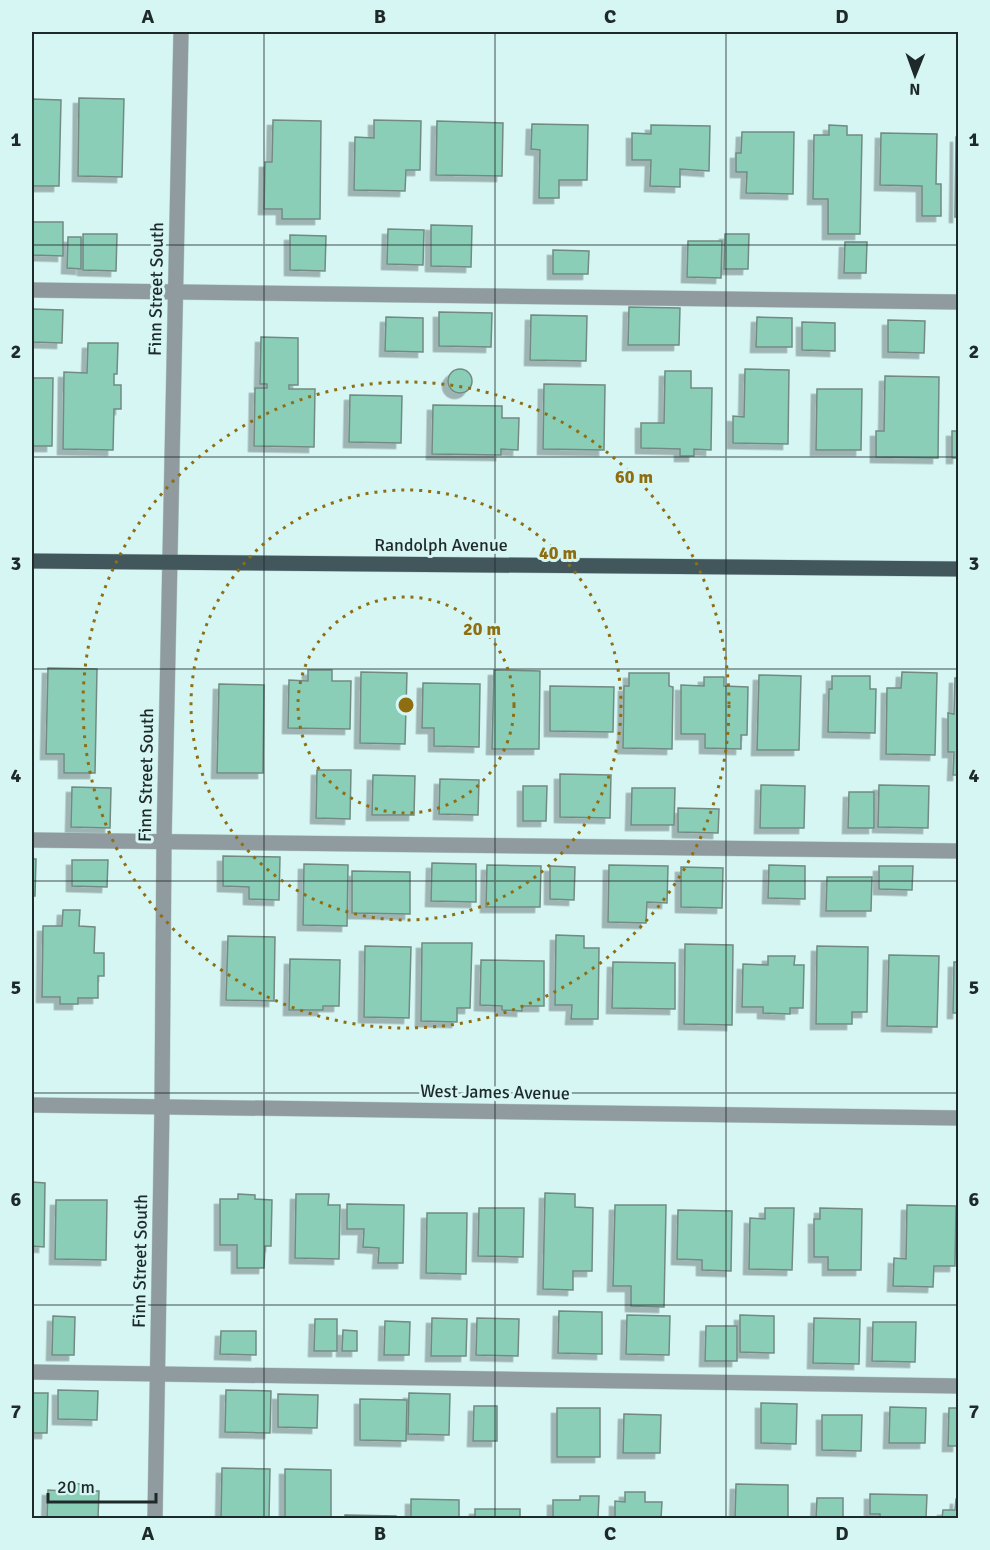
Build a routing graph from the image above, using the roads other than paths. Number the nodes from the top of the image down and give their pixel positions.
1 (181, 32) edge
2 (32, 290) edge
3 (176, 292) junction
4 (958, 302) edge
5 (32, 561) edge
6 (170, 563) junction
7 (958, 569) edge
8 (32, 840) edge
9 (164, 842) junction
10 (958, 852) edge
11 (32, 1105) edge
12 (162, 1107) junction
13 (958, 1118) edge
14 (32, 1372) edge
15 (158, 1374) junction
16 (958, 1386) edge
17 (155, 1518) edge

1 - 3 street, Finn Street South
2 - 3 street
3 - 4 street
3 - 6 street, Finn Street South
5 - 6 main road, Randolph Avenue
6 - 7 main road, Randolph Avenue
6 - 9 street, Finn Street South
8 - 9 street
9 - 10 street
9 - 12 street, Finn Street South
11 - 12 street, West James Avenue
12 - 13 street, West James Avenue
12 - 15 street, Finn Street South
14 - 15 street
15 - 16 street
15 - 17 street, Finn Street South

